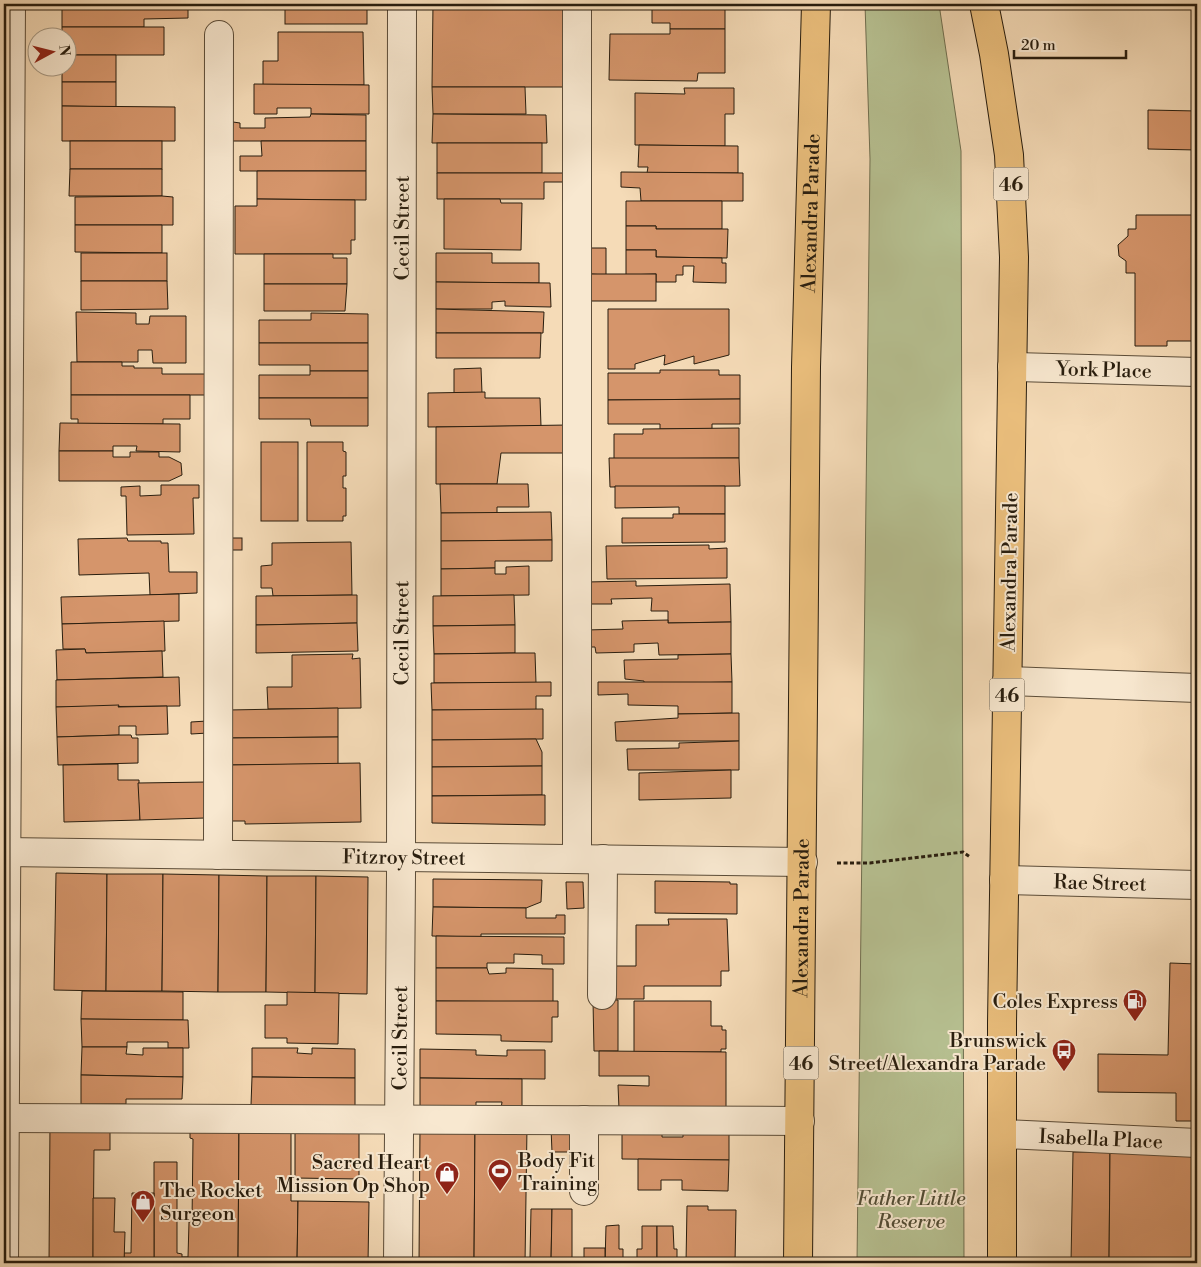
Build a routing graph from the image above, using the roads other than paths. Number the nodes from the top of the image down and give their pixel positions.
1 (11, 4) edge
2 (402, 4) edge
3 (577, 4) edge
4 (816, 4) edge
5 (984, 4) edge
6 (219, 35) dead end
7 (7, 336) edge
8 (1012, 367) junction
9 (1197, 372) edge
10 (1007, 680) junction
11 (1197, 688) edge
12 (6, 852) edge
13 (218, 855) junction
14 (401, 857) junction
15 (590, 859) junction
16 (804, 862) junction
17 (1004, 880) junction
18 (1197, 886) edge
19 (602, 995) dead end
20 (5, 1118) edge
21 (399, 1120) junction
22 (584, 1120) junction
23 (800, 1121) junction
24 (1003, 1134) junction
25 (1197, 1143) edge
26 (584, 1191) dead end
27 (4, 1263) edge
28 (398, 1263) edge
29 (798, 1263) edge
30 (1002, 1263) edge

1 - 7 street
2 - 14 street, Cecil Street
3 - 15 street
4 - 16 highway, Alexandra Parade / 46
5 - 8 highway, Alexandra Parade / 46
6 - 13 street
7 - 12 street
8 - 9 street, York Place
8 - 10 highway, Alexandra Parade / 46
10 - 11 street
10 - 17 highway, Alexandra Parade / 46
12 - 13 street, Fitzroy Street
12 - 20 street
13 - 14 street, Fitzroy Street
14 - 15 street, Fitzroy Street
14 - 21 street, Cecil Street
15 - 16 street, Fitzroy Street
15 - 19 street
16 - 23 highway, Alexandra Parade / 46
17 - 18 street, Rae Street
17 - 24 highway, Alexandra Parade / 46
20 - 21 street
20 - 27 street
21 - 22 street
21 - 28 street, Cecil Street
22 - 23 street
22 - 26 street
23 - 29 highway, Alexandra Parade / 46
24 - 25 street, Isabella Place
24 - 30 highway, Alexandra Parade / 46

